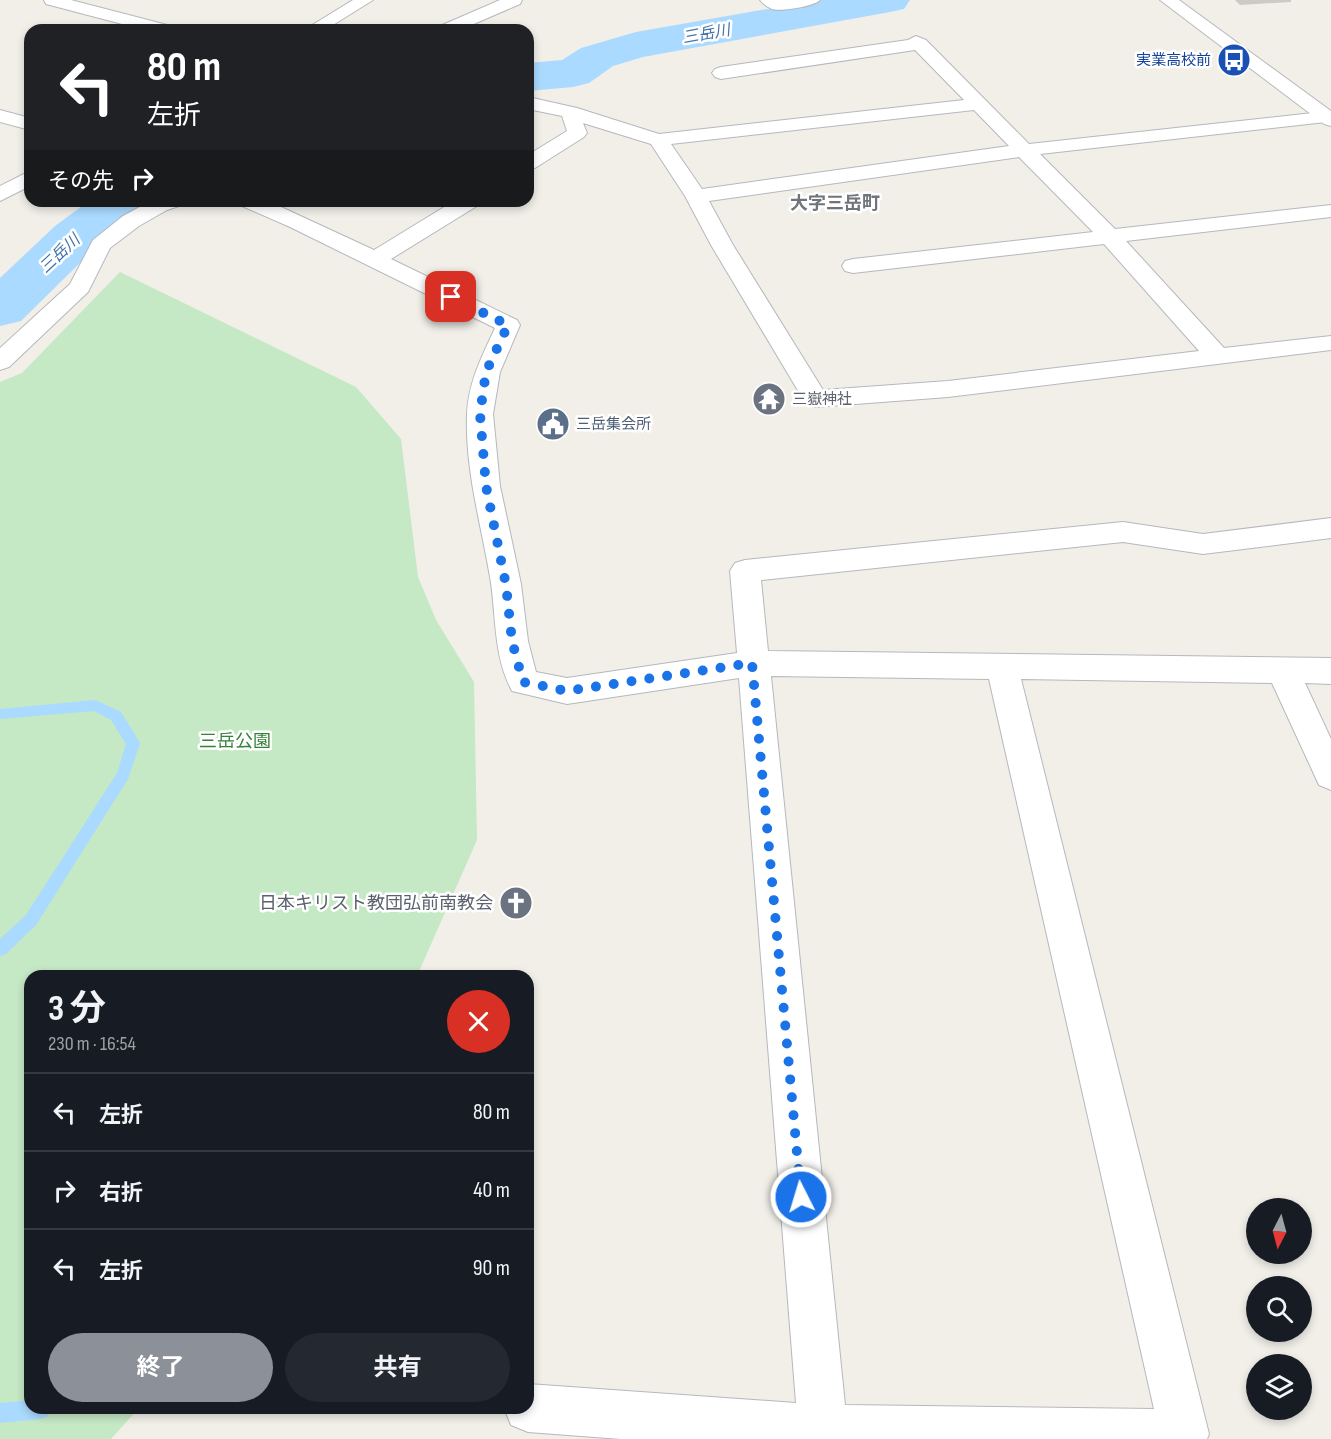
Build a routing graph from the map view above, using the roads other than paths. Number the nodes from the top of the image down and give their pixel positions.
1 (53, 0) edge
2 (361, 0) edge
3 (514, 0) edge
4 (768, 0) edge
5 (812, 0) edge
6 (1168, 0) edge
7 (339, 15) junction
8 (143, 24) edge
9 (323, 24) edge
10 (349, 24) edge
11 (460, 24) edge
12 (721, 73) dead end
13 (534, 104) edge
14 (979, 104) junction
15 (570, 112) junction
16 (0, 116) edge
17 (1328, 118) edge
18 (24, 122) edge
19 (658, 140) junction
20 (1026, 150) junction
21 (534, 160) edge
22 (24, 181) edge
23 (0, 195) edge
24 (696, 196) junction
25 (156, 207) edge
26 (264, 207) edge
27 (298, 207) edge
28 (459, 207) edge
29 (1331, 212) edge
30 (282, 215) junction
31 (1110, 237) junction
32 (374, 260) junction
33 (853, 267) dead end
34 (1331, 343) edge
35 (1219, 358) junction
36 (0, 362) edge
37 (1331, 528) edge
38 (752, 663) junction
39 (1002, 667) junction
40 (1282, 669) junction
41 (1331, 670) edge
42 (1331, 775) edge
43 (534, 1408) edge
44 (823, 1429) junction

1 - 8 street
2 - 7 street
3 - 11 street
4 - 5 street
6 - 17 street
7 - 9 street
7 - 10 street
12 - 14 street
13 - 15 street
14 - 19 street
14 - 20 street
15 - 19 street
15 - 21 street
16 - 18 street
17 - 20 street
19 - 24 street
20 - 24 street
20 - 31 street
22 - 23 street
24 - 35 street
25 - 36 street
26 - 30 street
27 - 30 street
28 - 32 street
29 - 31 street
30 - 32 street
31 - 33 street
31 - 35 street
32 - 38 street
34 - 35 street
37 - 38 street
38 - 39 street
38 - 44 street
39 - 40 street
39 - 44 street
40 - 41 street
40 - 42 street
43 - 44 street

